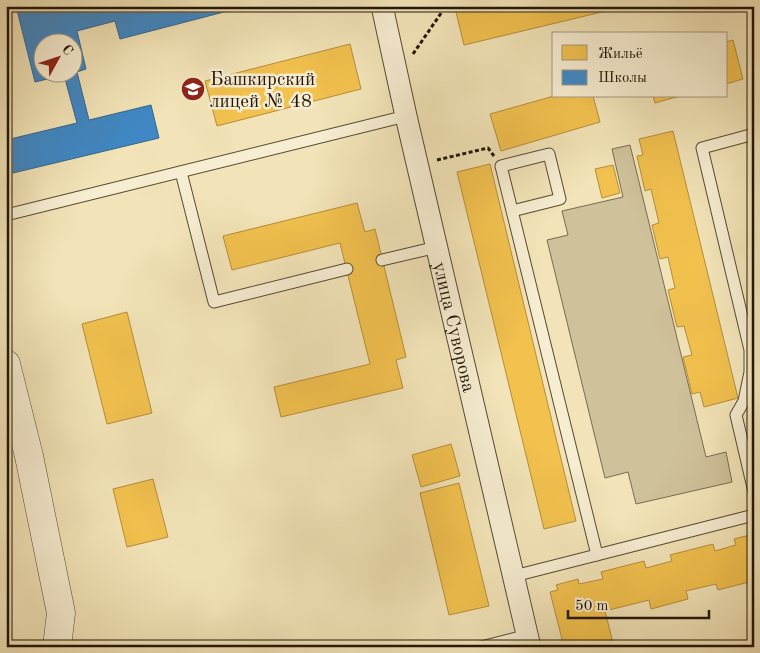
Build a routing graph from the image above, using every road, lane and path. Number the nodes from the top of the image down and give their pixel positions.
1 (382, 6) edge
2 (446, 6) edge
3 (412, 55) dead end
4 (406, 116) junction
5 (754, 134) edge
6 (437, 160) dead end
7 (501, 166) junction
8 (181, 172) junction
9 (512, 211) junction
10 (6, 215) edge
11 (437, 247) junction
12 (382, 260) dead end
13 (347, 269) dead end
14 (6, 364) edge
15 (754, 492) edge
16 (754, 516) edge
17 (596, 555) junction
18 (514, 576) junction
19 (529, 641) edge
20 (57, 647) edge
21 (481, 647) edge

1 - 4 street, улица Суворова
2 - 3 path
4 - 8 lane
4 - 11 street, улица Суворова
5 - 15 lane
6 - 7 path
7 - 9 lane
7 - 9 lane
8 - 10 lane
8 - 13 lane
9 - 17 lane
11 - 12 lane
11 - 18 street, улица Суворова
14 - 20 street
16 - 17 lane
17 - 18 lane
18 - 19 street, улица Суворова
19 - 21 lane

